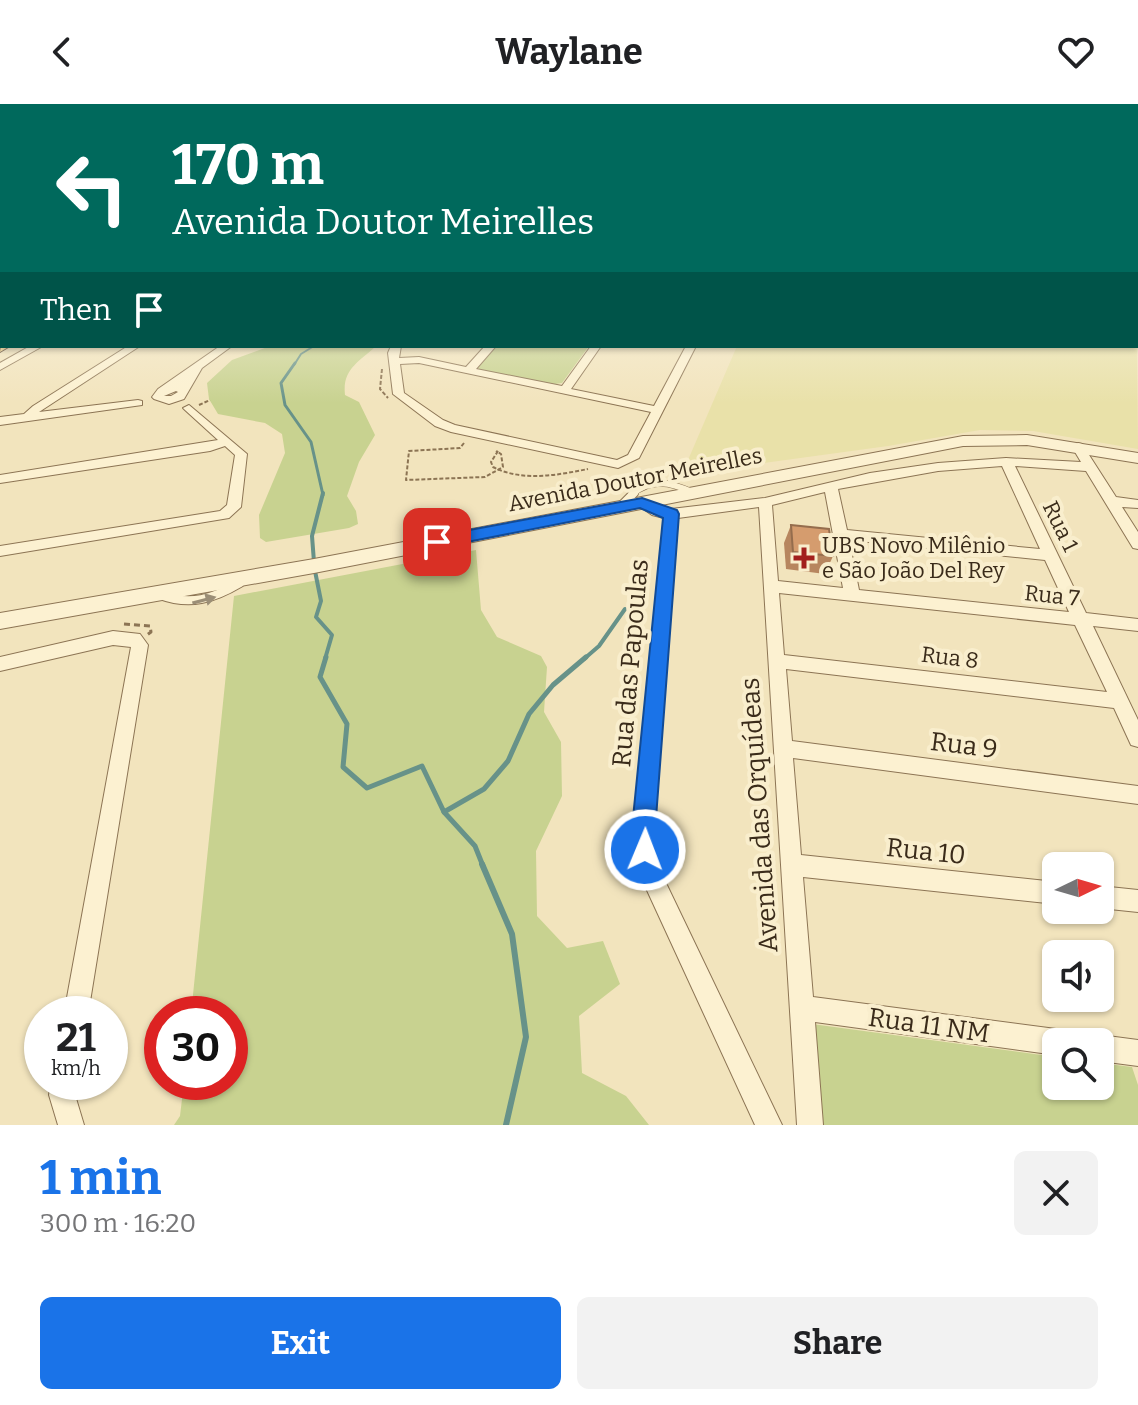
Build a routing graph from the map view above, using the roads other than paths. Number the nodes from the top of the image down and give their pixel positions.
1 (34, 348) edge
2 (132, 348) edge
3 (224, 348) edge
4 (396, 348) edge
5 (489, 348) edge
6 (595, 348) edge
7 (690, 348) edge
8 (394, 361) junction
9 (198, 366) junction
10 (0, 367) edge
11 (468, 371) junction
12 (564, 391) junction
13 (182, 392) junction
14 (163, 396) junction
15 (189, 408) junction
16 (658, 410) junction
17 (27, 418) junction
18 (0, 421) edge
19 (225, 442) junction
20 (1078, 447) junction
21 (1138, 458) edge
22 (1006, 462) junction
23 (1091, 467) junction
24 (0, 479) edge
25 (831, 486) junction
26 (693, 492) junction
27 (1111, 501) junction
28 (765, 502) junction
29 (642, 503) junction
30 (1138, 504) edge
31 (621, 507) junction
32 (671, 514) junction
33 (839, 534) junction
34 (1138, 544) edge
35 (0, 551) edge
36 (1050, 555) junction
37 (770, 586) junction
38 (852, 595) junction
39 (1081, 620) junction
40 (0, 621) edge
41 (1138, 625) edge
42 (775, 661) junction
43 (0, 664) edge
44 (1120, 701) junction
45 (1138, 739) edge
46 (782, 748) junction
47 (1138, 795) edge
48 (791, 865) junction
49 (1042, 892) edge
50 (1114, 898) edge
51 (1138, 901) edge
52 (79, 996) edge
53 (802, 1008) junction
54 (1042, 1040) edge
55 (1114, 1051) edge
56 (1137, 1055) edge
57 (64, 1100) edge
58 (71, 1125) edge
59 (769, 1125) edge
60 (810, 1125) edge

1 - 10 street
2 - 17 street
3 - 9 street
4 - 8 street
5 - 11 street
6 - 12 street
7 - 16 street
8 - 11 street
8 - 16 street
9 - 13 street
9 - 14 street
11 - 12 street
12 - 16 street
13 - 14 street
13 - 15 street
14 - 15 street
14 - 17 street
15 - 19 street
17 - 18 street
19 - 24 street
19 - 35 street
20 - 21 street, Avenida Doutor Meirelles
20 - 23 street
20 - 26 street, Avenida Doutor Meirelles
22 - 23 street
22 - 25 street
22 - 36 street, Rua 1
23 - 27 street
25 - 28 street
25 - 33 street
26 - 29 street, Avenida Doutor Meirelles
26 - 31 lane
27 - 30 street
27 - 34 street
28 - 32 street
28 - 37 street, Avenida das Orquídeas
29 - 31 street, Avenida Doutor Meirelles
29 - 32 street
31 - 40 street, Avenida Doutor Meirelles
32 - 59 street, Rua das Papoulas
33 - 36 street
33 - 38 street
36 - 39 street, Rua 1
37 - 38 street, Rua 7
37 - 42 street, Avenida das Orquídeas
38 - 39 street, Rua 7
39 - 41 street, Rua 7
39 - 44 street, Rua 1
42 - 44 street, Rua 8
42 - 46 street, Avenida das Orquídeas
43 - 52 street
44 - 45 street, Rua 1
46 - 47 street, Rua 9
46 - 48 street, Avenida das Orquídeas
48 - 49 street, Rua 10
48 - 53 street, Avenida das Orquídeas
50 - 51 street
53 - 54 street, Rua 11 NM
53 - 60 street, Avenida das Orquídeas
55 - 56 street
57 - 58 street

